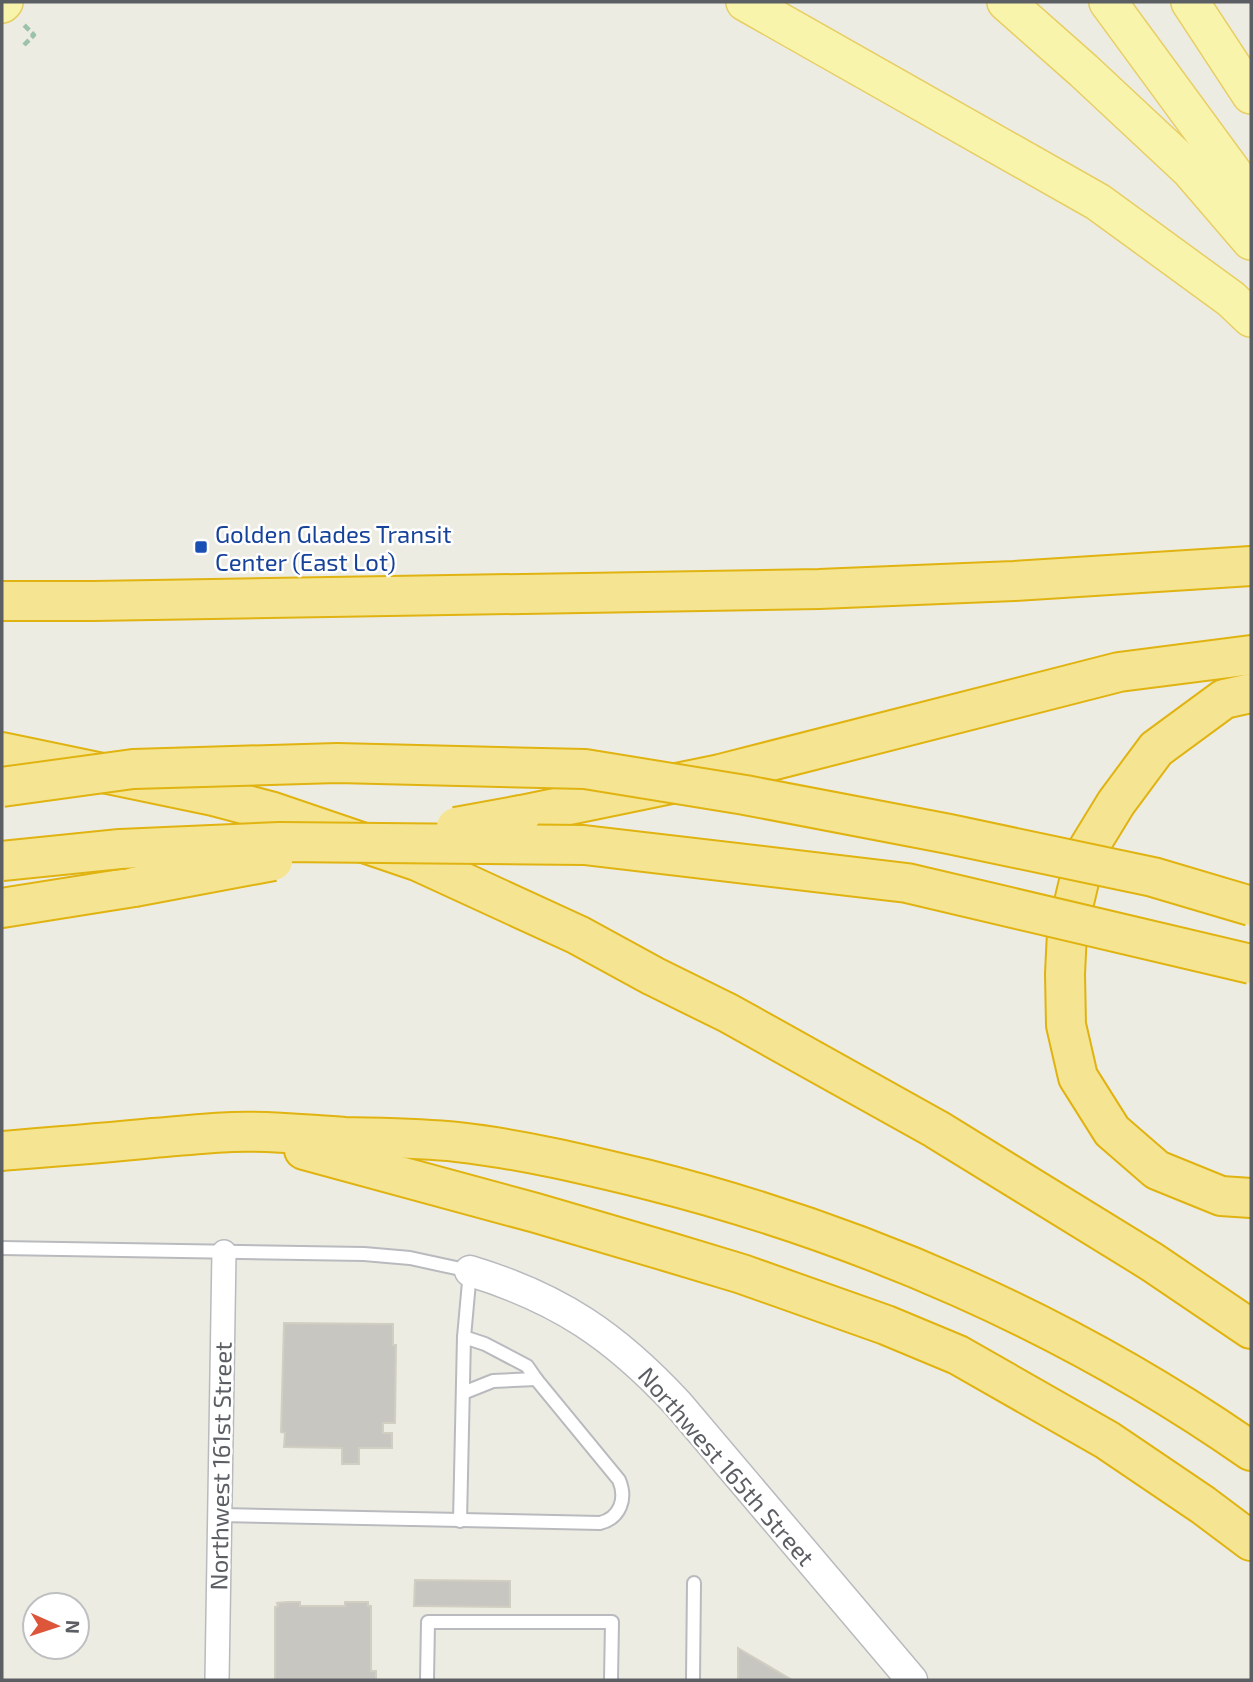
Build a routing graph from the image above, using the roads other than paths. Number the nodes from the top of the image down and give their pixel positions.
1 (745, 2) edge
2 (1006, 2) edge
3 (1108, 2) edge
4 (1190, 2) edge
5 (1251, 95) edge
6 (1251, 197) edge
7 (1251, 241) edge
8 (1251, 318) edge
9 (1251, 566) edge
10 (2, 601) edge
11 (1251, 655) edge
12 (1251, 693) edge
13 (2, 751) edge
14 (2, 787) edge
15 (2, 861) edge
16 (1251, 906) edge
17 (2, 908) edge
18 (1251, 964) edge
19 (235, 1131) junction
20 (2, 1152) edge
21 (1251, 1198) edge
22 (2, 1248) edge
23 (224, 1252) junction
24 (470, 1271) junction
25 (1251, 1329) edge
26 (464, 1337) junction
27 (536, 1380) junction
28 (463, 1393) junction
29 (1251, 1451) edge
30 (220, 1515) junction
31 (460, 1521) junction
32 (1251, 1541) edge
33 (694, 1583) dead end
34 (217, 1680) edge
35 (427, 1680) edge
36 (611, 1680) edge
37 (693, 1680) edge
38 (912, 1680) edge

1 - 8 main road
2 - 7 main road
3 - 6 main road
4 - 5 main road
9 - 10 highway
11 - 17 highway, bridge
12 - 21 highway
13 - 25 highway
14 - 16 highway, bridge
15 - 18 highway, bridge
19 - 20 highway
19 - 29 highway
19 - 32 highway
22 - 23 lane, Northwest 165th Street
23 - 24 lane, Northwest 165th Street
23 - 30 street, Northwest 161st Street
24 - 26 lane
24 - 38 street, Northwest 165th Street
26 - 27 lane
26 - 28 lane
27 - 28 lane
27 - 31 lane
28 - 31 lane
30 - 31 lane
30 - 34 street, Northwest 161st Street
33 - 37 lane
35 - 36 lane

